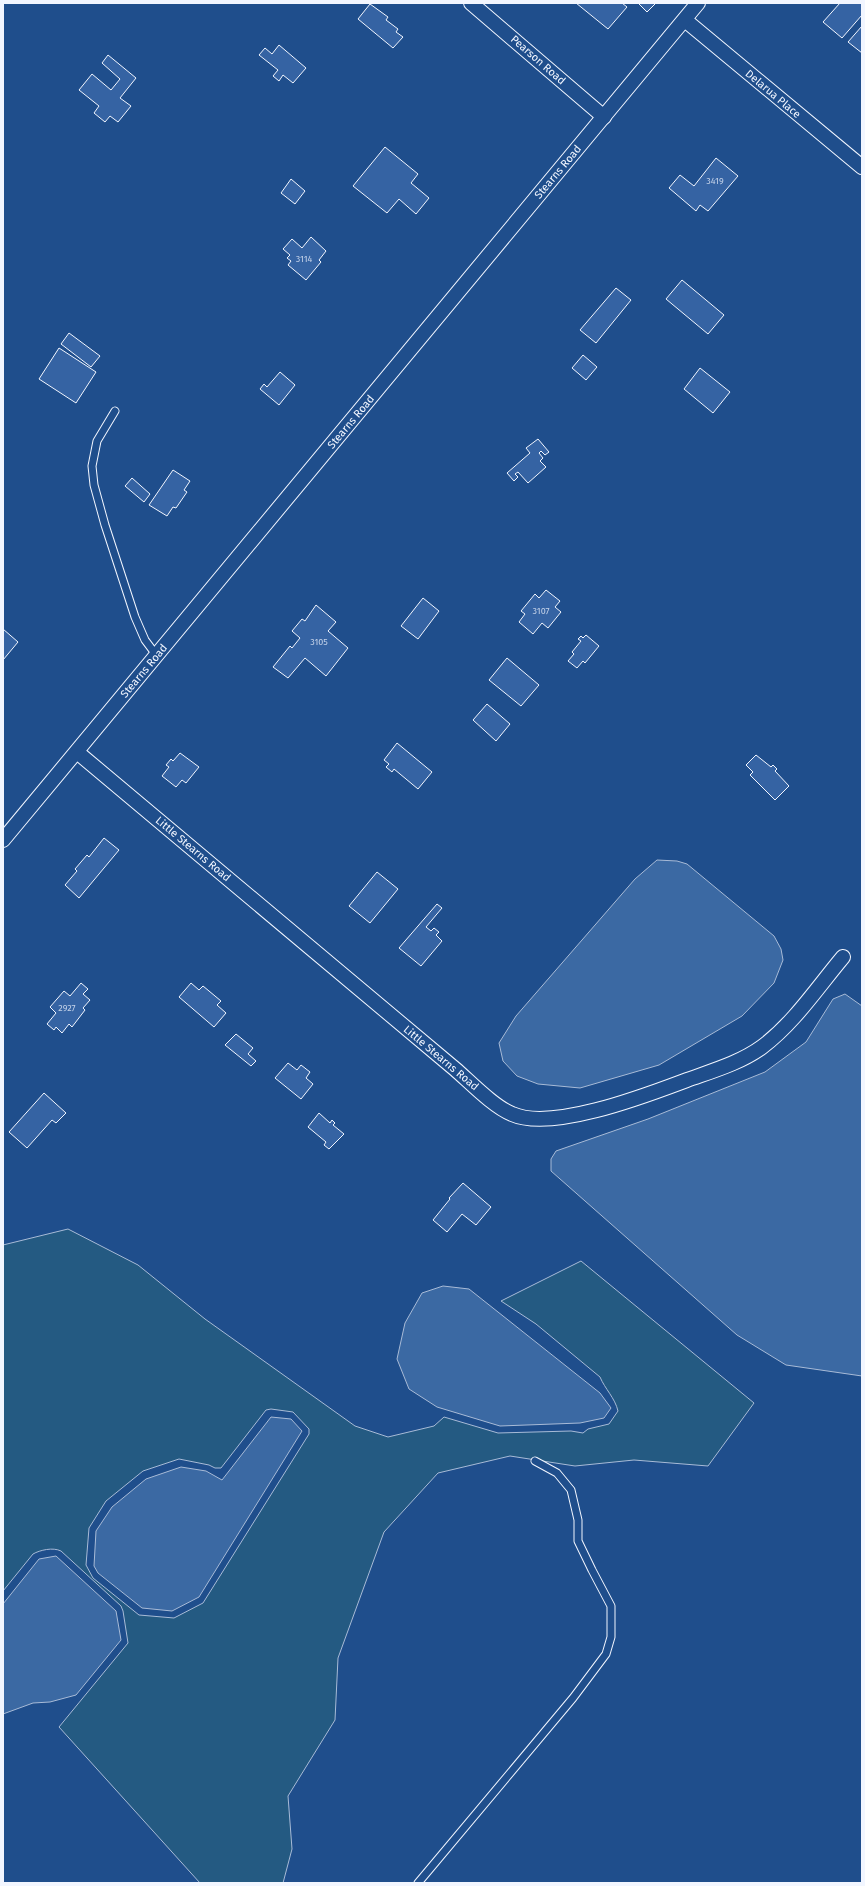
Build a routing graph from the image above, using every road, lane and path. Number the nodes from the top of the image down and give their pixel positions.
1 (471, 3) edge
2 (698, 3) edge
3 (685, 20) junction
4 (604, 117) junction
5 (862, 167) edge
6 (115, 411) dead end
7 (157, 656) junction
8 (77, 752) junction
9 (3, 840) edge
10 (843, 957) dead end
11 (535, 1461) dead end
12 (418, 1883) edge

1 - 4 street, Pearson Road
2 - 3 street, Stearns Road
3 - 4 street, Stearns Road
3 - 5 street, Delarua Place
4 - 7 street, Stearns Road
6 - 7 lane
7 - 8 street, Stearns Road
8 - 9 street, Stearns Road
8 - 10 street, Little Stearns Road
11 - 12 lane

